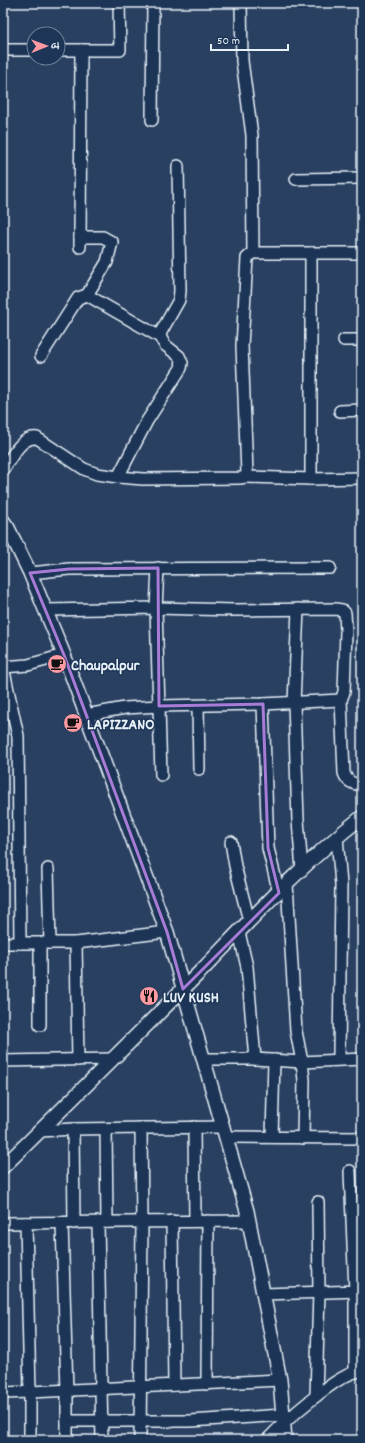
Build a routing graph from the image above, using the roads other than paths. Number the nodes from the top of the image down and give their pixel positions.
1 (119, 3) edge
2 (153, 3) edge
3 (241, 3) edge
4 (3, 50) edge
5 (26, 50) edge
6 (66, 50) edge
7 (81, 50) junction
8 (152, 120) dead end
9 (178, 166) dead end
10 (296, 178) dead end
11 (362, 178) edge
12 (362, 252) edge
13 (253, 253) junction
14 (311, 253) junction
15 (87, 295) junction
16 (160, 337) junction
17 (344, 340) dead end
18 (362, 340) edge
19 (41, 356) dead end
20 (362, 410) edge
21 (340, 411) dead end
22 (3, 470) edge
23 (118, 477) junction
24 (246, 477) junction
25 (362, 478) edge
26 (311, 479) junction
27 (3, 521) edge
28 (158, 568) junction
29 (330, 568) dead end
30 (30, 573) junction
31 (156, 608) junction
32 (298, 609) junction
33 (46, 610) junction
34 (64, 655) junction
35 (3, 667) edge
36 (341, 700) junction
37 (294, 703) junction
38 (263, 704) junction
39 (159, 706) junction
40 (198, 706) junction
41 (86, 715) junction
42 (199, 768) dead end
43 (161, 775) dead end
44 (362, 785) edge
45 (362, 817) edge
46 (337, 836) junction
47 (231, 842) dead end
48 (48, 869) dead end
49 (302, 870) junction
50 (283, 889) junction
51 (249, 921) junction
52 (167, 932) junction
53 (239, 932) junction
54 (3, 943) edge
55 (20, 943) junction
56 (45, 943) junction
57 (76, 943) junction
58 (183, 989) junction
59 (40, 1025) dead end
60 (203, 1058) junction
61 (255, 1059) junction
62 (362, 1059) edge
63 (3, 1060) edge
64 (78, 1060) junction
65 (113, 1060) junction
66 (274, 1060) junction
67 (339, 1060) junction
68 (302, 1062) junction
69 (194, 1127) junction
70 (141, 1128) junction
71 (73, 1129) junction
72 (106, 1129) junction
73 (40, 1131) junction
74 (224, 1132) junction
75 (272, 1137) junction
76 (303, 1138) junction
77 (362, 1138) edge
78 (3, 1167) edge
79 (350, 1170) dead end
80 (318, 1202) dead end
81 (195, 1221) junction
82 (208, 1221) junction
83 (249, 1221) junction
84 (102, 1222) junction
85 (142, 1222) junction
86 (172, 1222) junction
87 (3, 1223) edge
88 (26, 1223) junction
89 (62, 1223) junction
90 (74, 1223) junction
91 (358, 1291) edge
92 (319, 1292) junction
93 (263, 1294) junction
94 (359, 1371) edge
95 (280, 1380) junction
96 (207, 1384) junction
97 (174, 1385) junction
98 (140, 1387) junction
99 (102, 1389) junction
100 (67, 1391) junction
101 (30, 1392) junction
102 (3, 1393) edge
103 (316, 1396) junction
104 (283, 1419) junction
105 (140, 1420) junction
106 (67, 1421) junction
107 (102, 1421) junction
108 (30, 1440) edge
109 (66, 1440) edge
110 (102, 1440) edge
111 (140, 1440) edge
112 (267, 1440) edge
113 (285, 1440) edge

1 - 7 street
2 - 8 street
3 - 13 street
4 - 5 street
6 - 7 street
7 - 15 street
9 - 16 street
10 - 11 street
12 - 14 street
13 - 14 street
13 - 24 street
14 - 26 street
15 - 16 street
15 - 19 street
16 - 23 street
17 - 18 street
20 - 21 street
22 - 23 street
23 - 24 street
24 - 26 street
25 - 26 street
27 - 30 street
28 - 29 street
28 - 30 street
28 - 31 street
30 - 33 street
31 - 32 street
31 - 33 street
31 - 39 street
32 - 36 street
32 - 37 street
33 - 34 street
34 - 35 street
34 - 41 street
35 - 55 street
36 - 37 street
36 - 44 street
37 - 38 street
37 - 49 street
38 - 40 street
38 - 50 street
39 - 40 street
39 - 41 street
39 - 43 street
40 - 42 street
41 - 52 street
45 - 46 street
46 - 49 street
46 - 67 street
47 - 51 street
48 - 56 street
49 - 50 street
50 - 51 street
50 - 68 street
51 - 53 street
52 - 57 street
52 - 58 street
53 - 58 street
53 - 61 street
54 - 55 street
55 - 56 street
56 - 57 street
56 - 59 street
57 - 64 street
58 - 60 street
58 - 65 street
60 - 61 street
60 - 74 street
61 - 66 street
62 - 67 street
63 - 64 street
64 - 65 street
65 - 73 street
66 - 68 street
66 - 75 street
67 - 68 street
68 - 76 street
69 - 70 street
69 - 74 street
69 - 81 street
70 - 72 street
70 - 85 street
71 - 72 street
71 - 73 street
71 - 90 street
72 - 84 street
73 - 78 street
74 - 75 street
74 - 83 street
75 - 76 street
76 - 77 street
79 - 91 street
80 - 92 street
81 - 82 street
81 - 86 street
82 - 83 street
82 - 96 street
83 - 93 street
84 - 85 street
84 - 90 street
84 - 99 street
85 - 86 street
85 - 98 street
86 - 97 street
87 - 88 street
88 - 89 street
88 - 101 street
89 - 90 street
89 - 100 street
91 - 92 street
91 - 94 street
92 - 93 street
92 - 103 street
93 - 95 street
94 - 103 street
95 - 96 street
95 - 104 street
96 - 97 street
97 - 98 street
98 - 99 street
98 - 105 street
99 - 100 street
99 - 107 street
100 - 101 street
100 - 106 street
101 - 102 street
101 - 108 street
103 - 104 street
104 - 105 street
104 - 112 street
104 - 113 street
105 - 107 street
105 - 111 street
106 - 107 street
106 - 109 street
107 - 110 street

